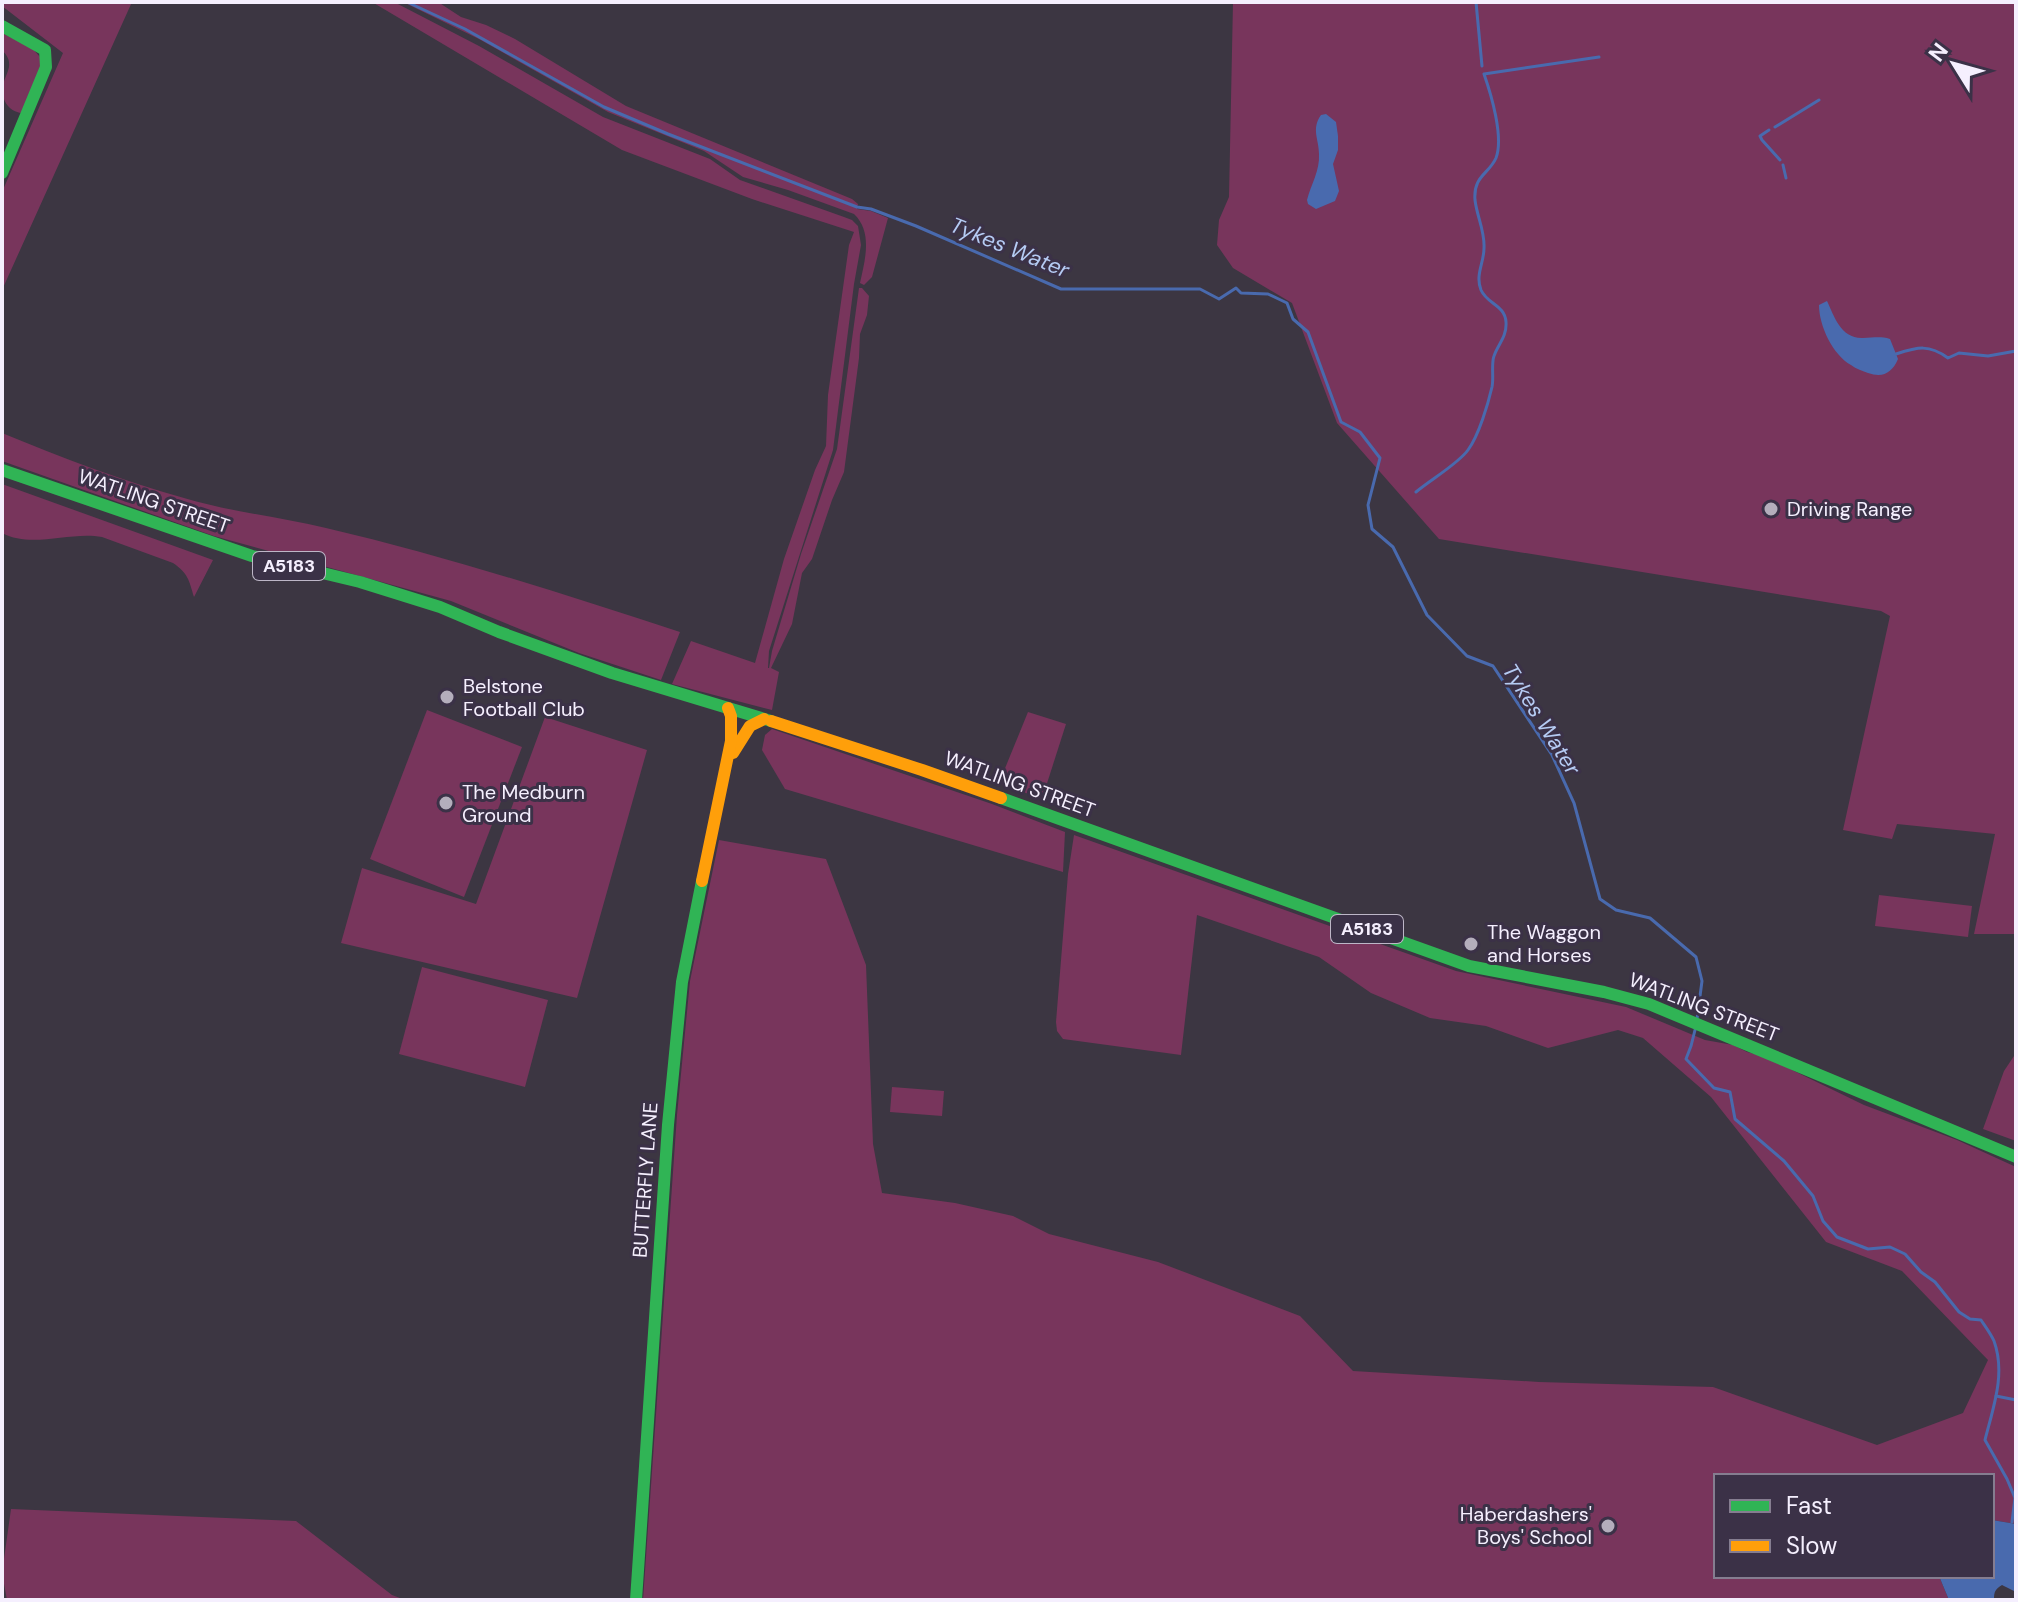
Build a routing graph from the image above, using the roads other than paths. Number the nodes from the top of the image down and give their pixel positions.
1 (2, 26) edge
2 (2, 173) edge
3 (2, 470) edge
4 (728, 708) junction
5 (764, 719) junction
6 (732, 726) junction
7 (746, 730) junction
8 (727, 767) junction
9 (2016, 1157) edge
10 (636, 1600) edge

1 - 2 main road
3 - 4 main road, WATLING STREET / A5183
4 - 5 main road, WATLING STREET / A5183
4 - 6 main road, BUTTERFLY LANE
5 - 7 main road
5 - 9 main road, WATLING STREET / A5183
6 - 7 main road
6 - 8 main road, BUTTERFLY LANE
7 - 8 main road, BUTTERFLY LANE
8 - 10 main road, BUTTERFLY LANE

